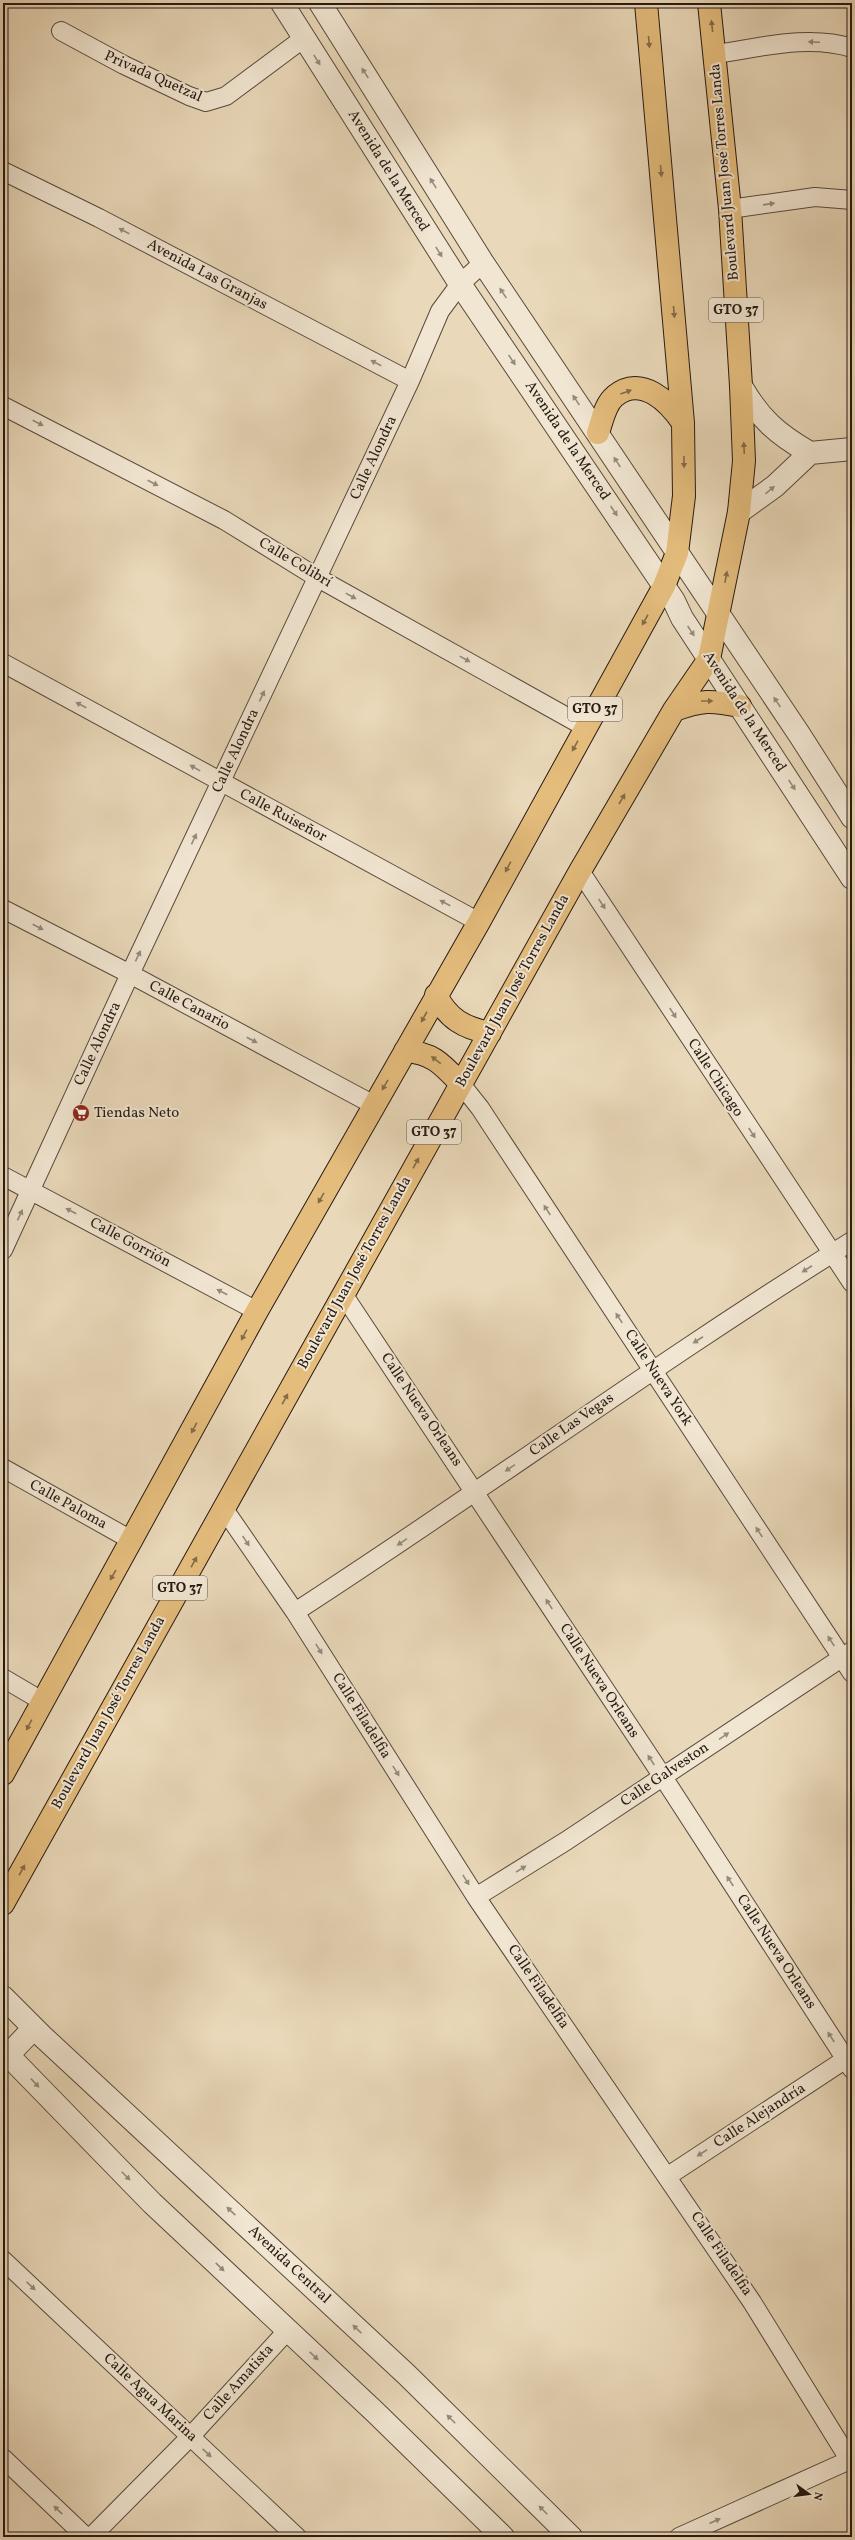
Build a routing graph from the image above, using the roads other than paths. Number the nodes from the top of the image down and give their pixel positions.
1 (282, 3) edge
2 (320, 3) edge
3 (646, 3) edge
4 (709, 3) edge
5 (61, 30) dead end
6 (304, 38) junction
7 (852, 48) edge
8 (714, 54) junction
9 (3, 171) edge
10 (852, 200) edge
11 (730, 209) junction
12 (483, 263) junction
13 (460, 284) junction
14 (410, 381) junction
15 (740, 386) junction
16 (3, 406) edge
17 (684, 423) junction
18 (598, 433) junction
19 (852, 449) edge
20 (810, 453) junction
21 (739, 512) junction
22 (677, 553) junction
23 (318, 578) junction
24 (664, 586) junction
25 (719, 615) junction
26 (709, 659) junction
27 (3, 663) edge
28 (740, 706) junction
29 (674, 710) junction
30 (585, 726) junction
31 (221, 782) junction
32 (852, 818) edge
33 (580, 871) junction
34 (852, 878) edge
35 (3, 909) edge
36 (479, 922) junction
37 (130, 974) junction
38 (436, 995) junction
39 (490, 1033) junction
40 (404, 1051) junction
41 (460, 1084) junction
42 (374, 1105) junction
43 (3, 1176) edge
44 (31, 1190) junction
45 (852, 1241) edge
46 (3, 1250) edge
47 (832, 1254) junction
48 (852, 1283) edge
49 (343, 1294) junction
50 (257, 1311) junction
51 (653, 1369) junction
52 (3, 1468) edge
53 (475, 1492) junction
54 (224, 1509) junction
55 (132, 1541) junction
56 (295, 1612) junction
57 (847, 1654) edge
58 (852, 1673) edge
59 (3, 1678) edge
60 (42, 1701) junction
61 (3, 1774) edge
62 (663, 1777) junction
63 (476, 1897) junction
64 (3, 1904) edge
65 (3, 1997) edge
66 (34, 2028) junction
67 (6, 2052) edge
68 (850, 2061) edge
69 (668, 2176) junction
70 (3, 2260) edge
71 (287, 2331) junction
72 (190, 2437) junction
73 (3, 2458) edge
74 (851, 2462) edge
75 (86, 2537) edge
76 (91, 2537) edge
77 (297, 2537) edge
78 (503, 2537) edge
79 (571, 2537) edge
80 (679, 2537) edge

1 - 6 street, Avenida de la Merced
12 -> 2 street, Avenida de la Merced
3 -> 17 main road, GTO 37
8 -> 4 main road, Boulevard Juan José Torres Landa / GTO 37
5 - 6 street, Privada Quetzal
6 -> 13 street, Avenida de la Merced
7 -> 8 street
8 - 11 main road, Boulevard Juan José Torres Landa / GTO 37
14 -> 9 street, Avenida Las Granjas
11 -> 10 street
11 - 15 main road, Boulevard Juan José Torres Landa / GTO 37
12 - 13 street, Calle Alondra
18 -> 12 street, Avenida de la Merced
13 - 14 street, Calle Alondra
13 -> 24 street, Avenida de la Merced
14 - 23 street, Calle Alondra
15 - 20 street
21 -> 15 main road, Boulevard Juan José Torres Landa / GTO 37
16 -> 23 street, Calle Colibrí
18 -> 17 main road
17 -> 22 main road, GTO 37
22 -> 18 street, Avenida de la Merced
19 - 20 street
21 -> 20 street
25 -> 21 main road, Boulevard Juan José Torres Landa / GTO 37
22 - 24 main road, GTO 37
22 - 25 street, Avenida de la Merced
23 -> 30 street, Calle Colibrí
31 -> 23 street, Calle Alondra
24 -> 26 street, Avenida de la Merced
24 -> 30 main road, GTO 37
25 - 26 main road, Boulevard Juan José Torres Landa / GTO 37
32 -> 25 street, Avenida de la Merced
26 - 28 street, Avenida de la Merced
26 - 29 main road, Boulevard Juan José Torres Landa / GTO 37
31 -> 27 street, Calle Ruiseñor
29 -> 28 main road
28 -> 34 street, Avenida de la Merced
33 -> 29 main road, Boulevard Juan José Torres Landa / GTO 37
30 -> 36 main road, GTO 37
36 -> 31 street, Calle Ruiseñor
37 -> 31 street, Calle Alondra
33 - 39 main road, Boulevard Juan José Torres Landa / GTO 37
33 -> 47 street, Calle Chicago
35 -> 37 street, Calle Canario
36 - 38 main road, GTO 37
37 -> 42 street, Calle Canario
37 - 44 street, Calle Alondra
38 - 39 main road
38 -> 40 main road, GTO 37
39 - 41 main road, Boulevard Juan José Torres Landa / GTO 37
41 -> 40 main road
40 -> 42 main road, GTO 37
49 -> 41 main road, Boulevard Juan José Torres Landa / GTO 37
51 -> 41 street, Calle Nueva York
42 -> 50 main road, GTO 37
43 - 44 street, Calle Gorrión
46 -> 44 street, Calle Alondra
50 -> 44 street, Calle Gorrión
45 - 47 street, Calle Las Vegas
47 - 48 street, Calle Chicago
47 -> 51 street, Calle Las Vegas
49 - 53 street, Calle Nueva Orleans
54 -> 49 main road, Boulevard Juan José Torres Landa / GTO 37
50 -> 55 main road, GTO 37
51 -> 53 street, Calle Las Vegas
57 -> 51 street, Calle Nueva York
52 - 55 street, Calle Paloma
53 -> 56 street, Calle Las Vegas
62 -> 53 street, Calle Nueva Orleans
54 -> 56 street, Calle Filadelfia
64 -> 54 main road, Boulevard Juan José Torres Landa / GTO 37
55 -> 60 main road, GTO 37
56 -> 63 street, Calle Filadelfia
57 - 58 street, Calle Nueva York
62 -> 57 street, Calle Galveston
59 - 60 street
60 -> 61 main road, GTO 37
63 -> 62 street, Calle Galveston
68 -> 62 street, Calle Nueva Orleans
63 - 69 street, Calle Filadelfia
65 - 66 street, Avenida Central
66 - 67 street
79 -> 66 street, Avenida Central
67 -> 71 street
68 -> 69 street, Calle Alejandría
69 - 74 street, Calle Filadelfia
70 -> 72 street, Calle Agua Marina
71 - 72 street, Calle Amatista
71 -> 78 street
72 - 76 street, Calle Amatista
72 -> 77 street, Calle Agua Marina
75 -> 73 street
80 -> 74 street

